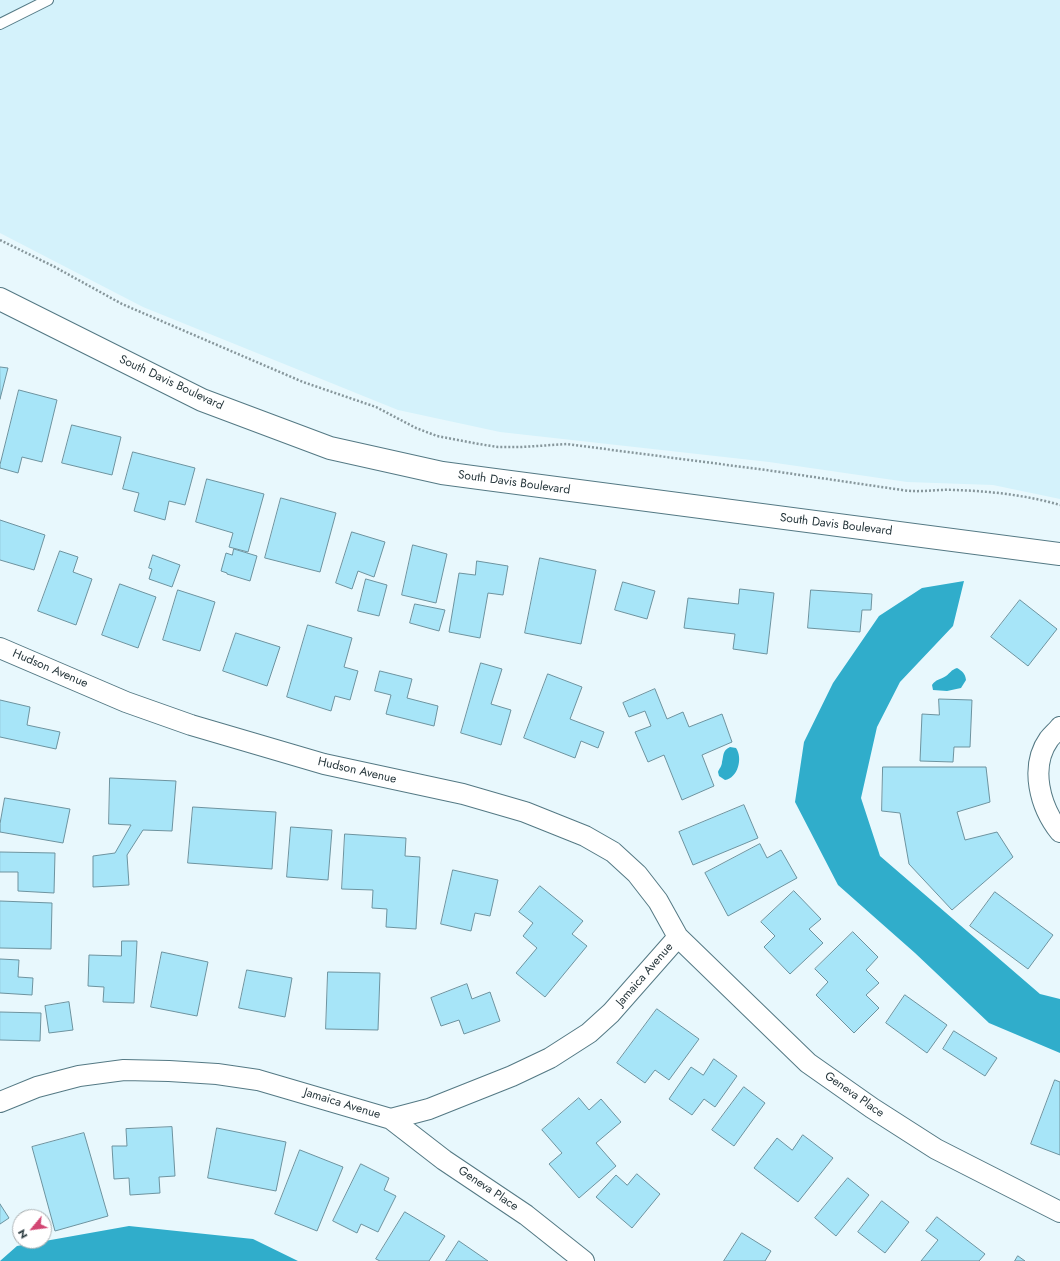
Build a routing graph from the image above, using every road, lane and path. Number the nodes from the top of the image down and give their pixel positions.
1 (48, 0) edge
2 (0, 24) edge
3 (0, 240) edge
4 (0, 299) edge
5 (1060, 505) edge
6 (1060, 554) edge
7 (0, 648) edge
8 (1060, 728) edge
9 (1060, 832) edge
10 (678, 937) junction
11 (0, 1102) edge
12 (391, 1119) junction
13 (1060, 1212) edge
14 (584, 1261) edge

1 - 2 lane
3 - 5 path
4 - 6 street, South Davis Boulevard
7 - 10 street, Hudson Avenue
8 - 9 street
10 - 12 street, Jamaica Avenue
10 - 13 street, Geneva Place
11 - 12 street, Jamaica Avenue
12 - 14 street, Geneva Place

